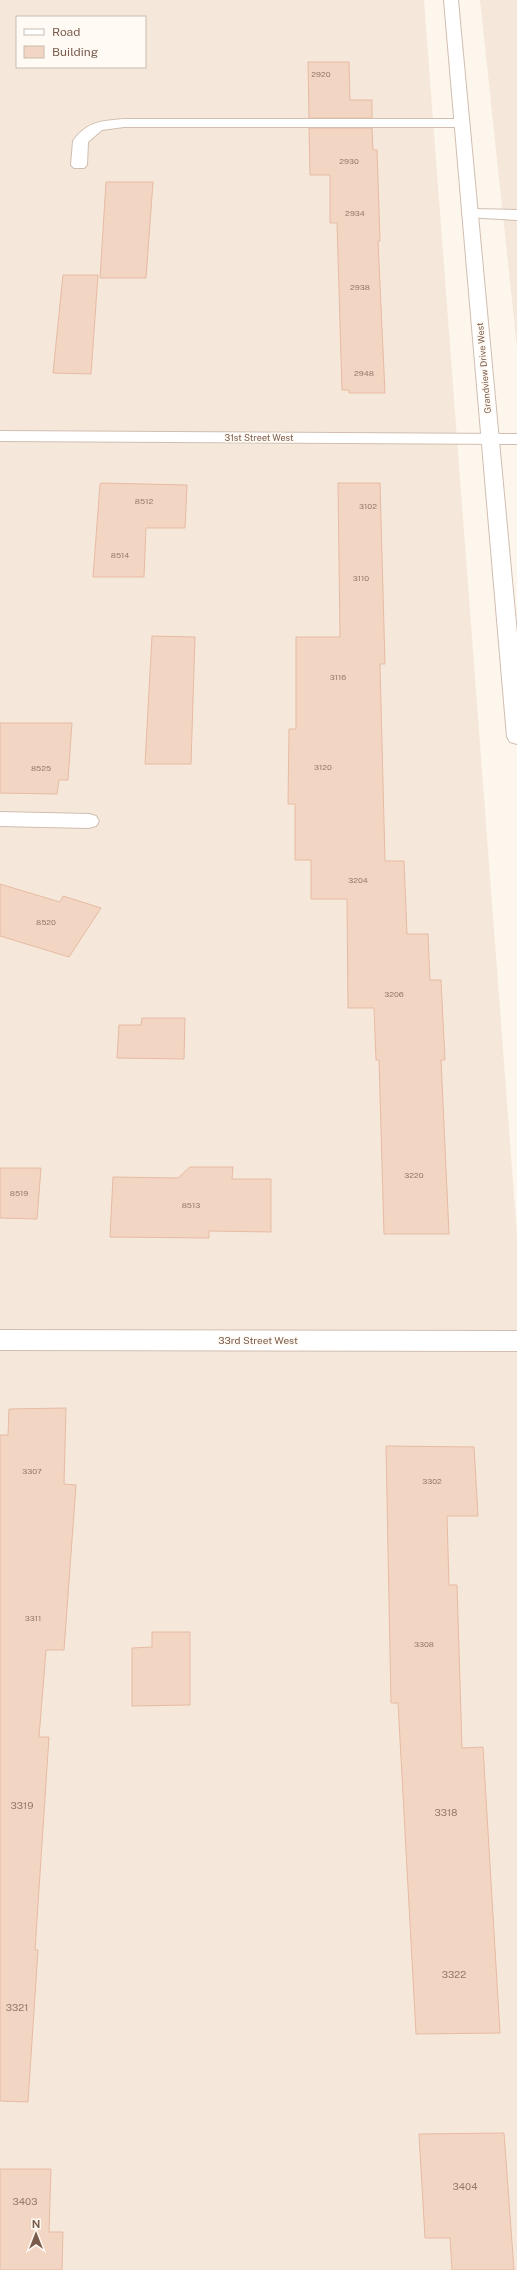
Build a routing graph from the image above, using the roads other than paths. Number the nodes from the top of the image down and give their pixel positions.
1 (451, 0) edge
2 (462, 123) junction
3 (79, 164) dead end
4 (470, 214) junction
5 (517, 215) edge
6 (0, 436) edge
7 (490, 439) junction
8 (517, 439) edge
9 (517, 737) edge
10 (0, 819) edge
11 (90, 821) dead end
12 (0, 1340) edge
13 (517, 1341) edge

1 - 2 street, Grandview Drive West
2 - 3 street
2 - 4 street, Grandview Drive West
4 - 5 street
4 - 7 street, Grandview Drive West
6 - 7 street, 31st Street West
7 - 8 street, 31st Street West
7 - 9 street, Grandview Drive West
10 - 11 street
12 - 13 street, 33rd Street West

